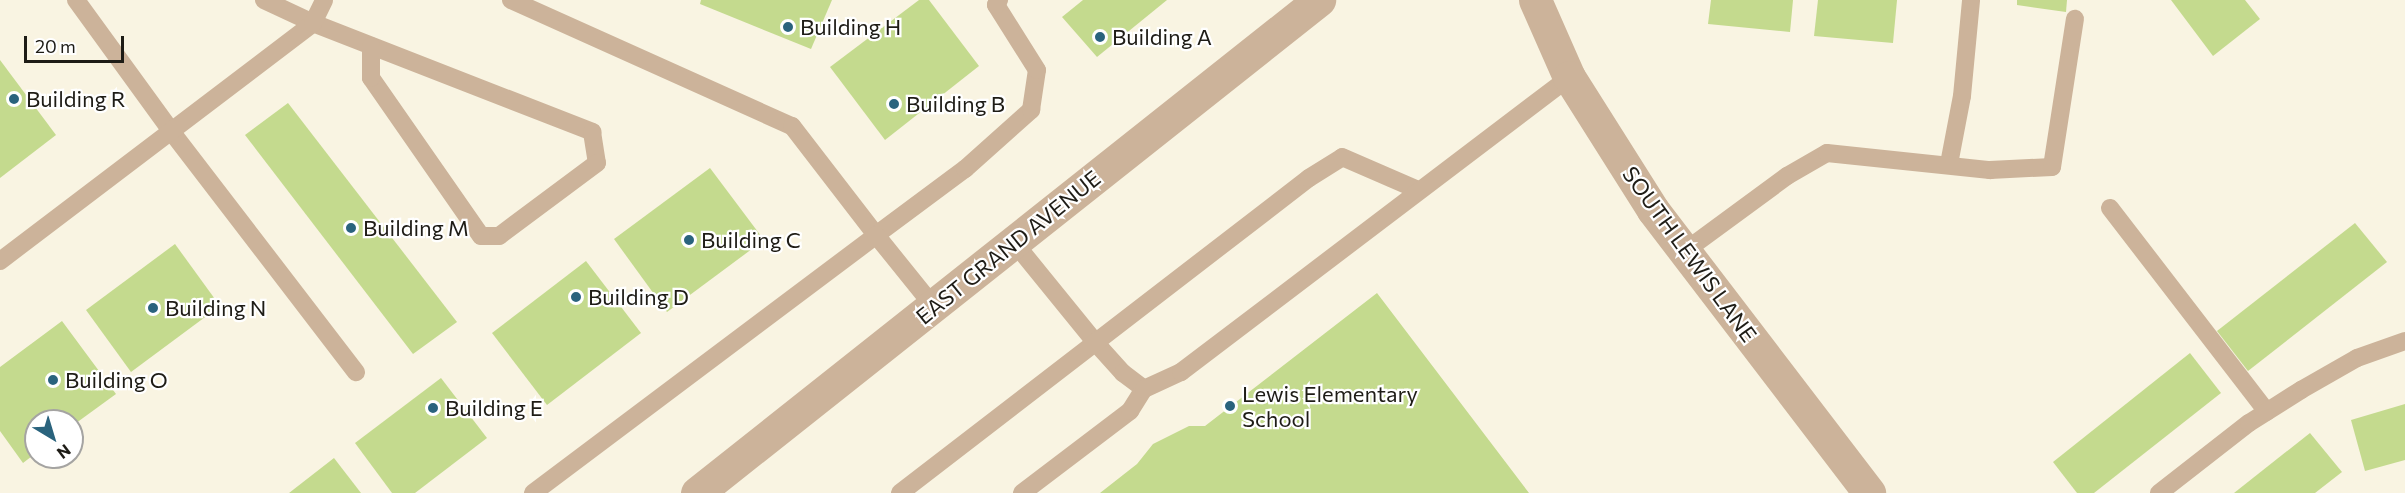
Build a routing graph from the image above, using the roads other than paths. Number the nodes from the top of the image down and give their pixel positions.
1 (76, 0) edge
2 (264, 0) edge
3 (324, 0) edge
4 (510, 0) edge
5 (999, 0) edge
6 (1319, 0) edge
7 (1535, 0) edge
8 (1971, 0) edge
9 (2075, 19) dead end
10 (313, 23) junction
11 (371, 46) junction
12 (1569, 77) junction
13 (171, 131) junction
14 (1949, 164) junction
15 (1418, 190) junction
16 (2110, 208) dead end
17 (876, 236) junction
18 (1014, 242) junction
19 (1685, 252) junction
20 (0, 261) edge
21 (934, 307) junction
22 (2405, 341) edge
23 (1095, 342) junction
24 (357, 372) dead end
25 (1144, 389) junction
26 (2267, 412) junction
27 (533, 493) edge
28 (698, 493) edge
29 (900, 493) edge
30 (1022, 493) edge
31 (1869, 493) edge
32 (2159, 493) edge

1 - 13 lane
2 - 10 lane
3 - 10 lane
4 - 17 lane
5 - 17 lane
6 - 18 street, EAST GRAND AVENUE
7 - 12 street, SOUTH LEWIS LANE
8 - 14 lane
9 - 14 lane
10 - 11 lane
10 - 13 lane
11 - 11 lane
12 - 15 lane
12 - 19 street, SOUTH LEWIS LANE
13 - 20 lane
13 - 24 lane
14 - 19 lane
15 - 23 lane
15 - 25 lane
16 - 26 lane
17 - 21 lane
17 - 27 lane
18 - 21 street, EAST GRAND AVENUE
18 - 23 lane
19 - 31 street, SOUTH LEWIS LANE
21 - 28 street, EAST GRAND AVENUE
22 - 26 lane
23 - 25 lane
23 - 29 lane
25 - 30 lane
26 - 32 lane

